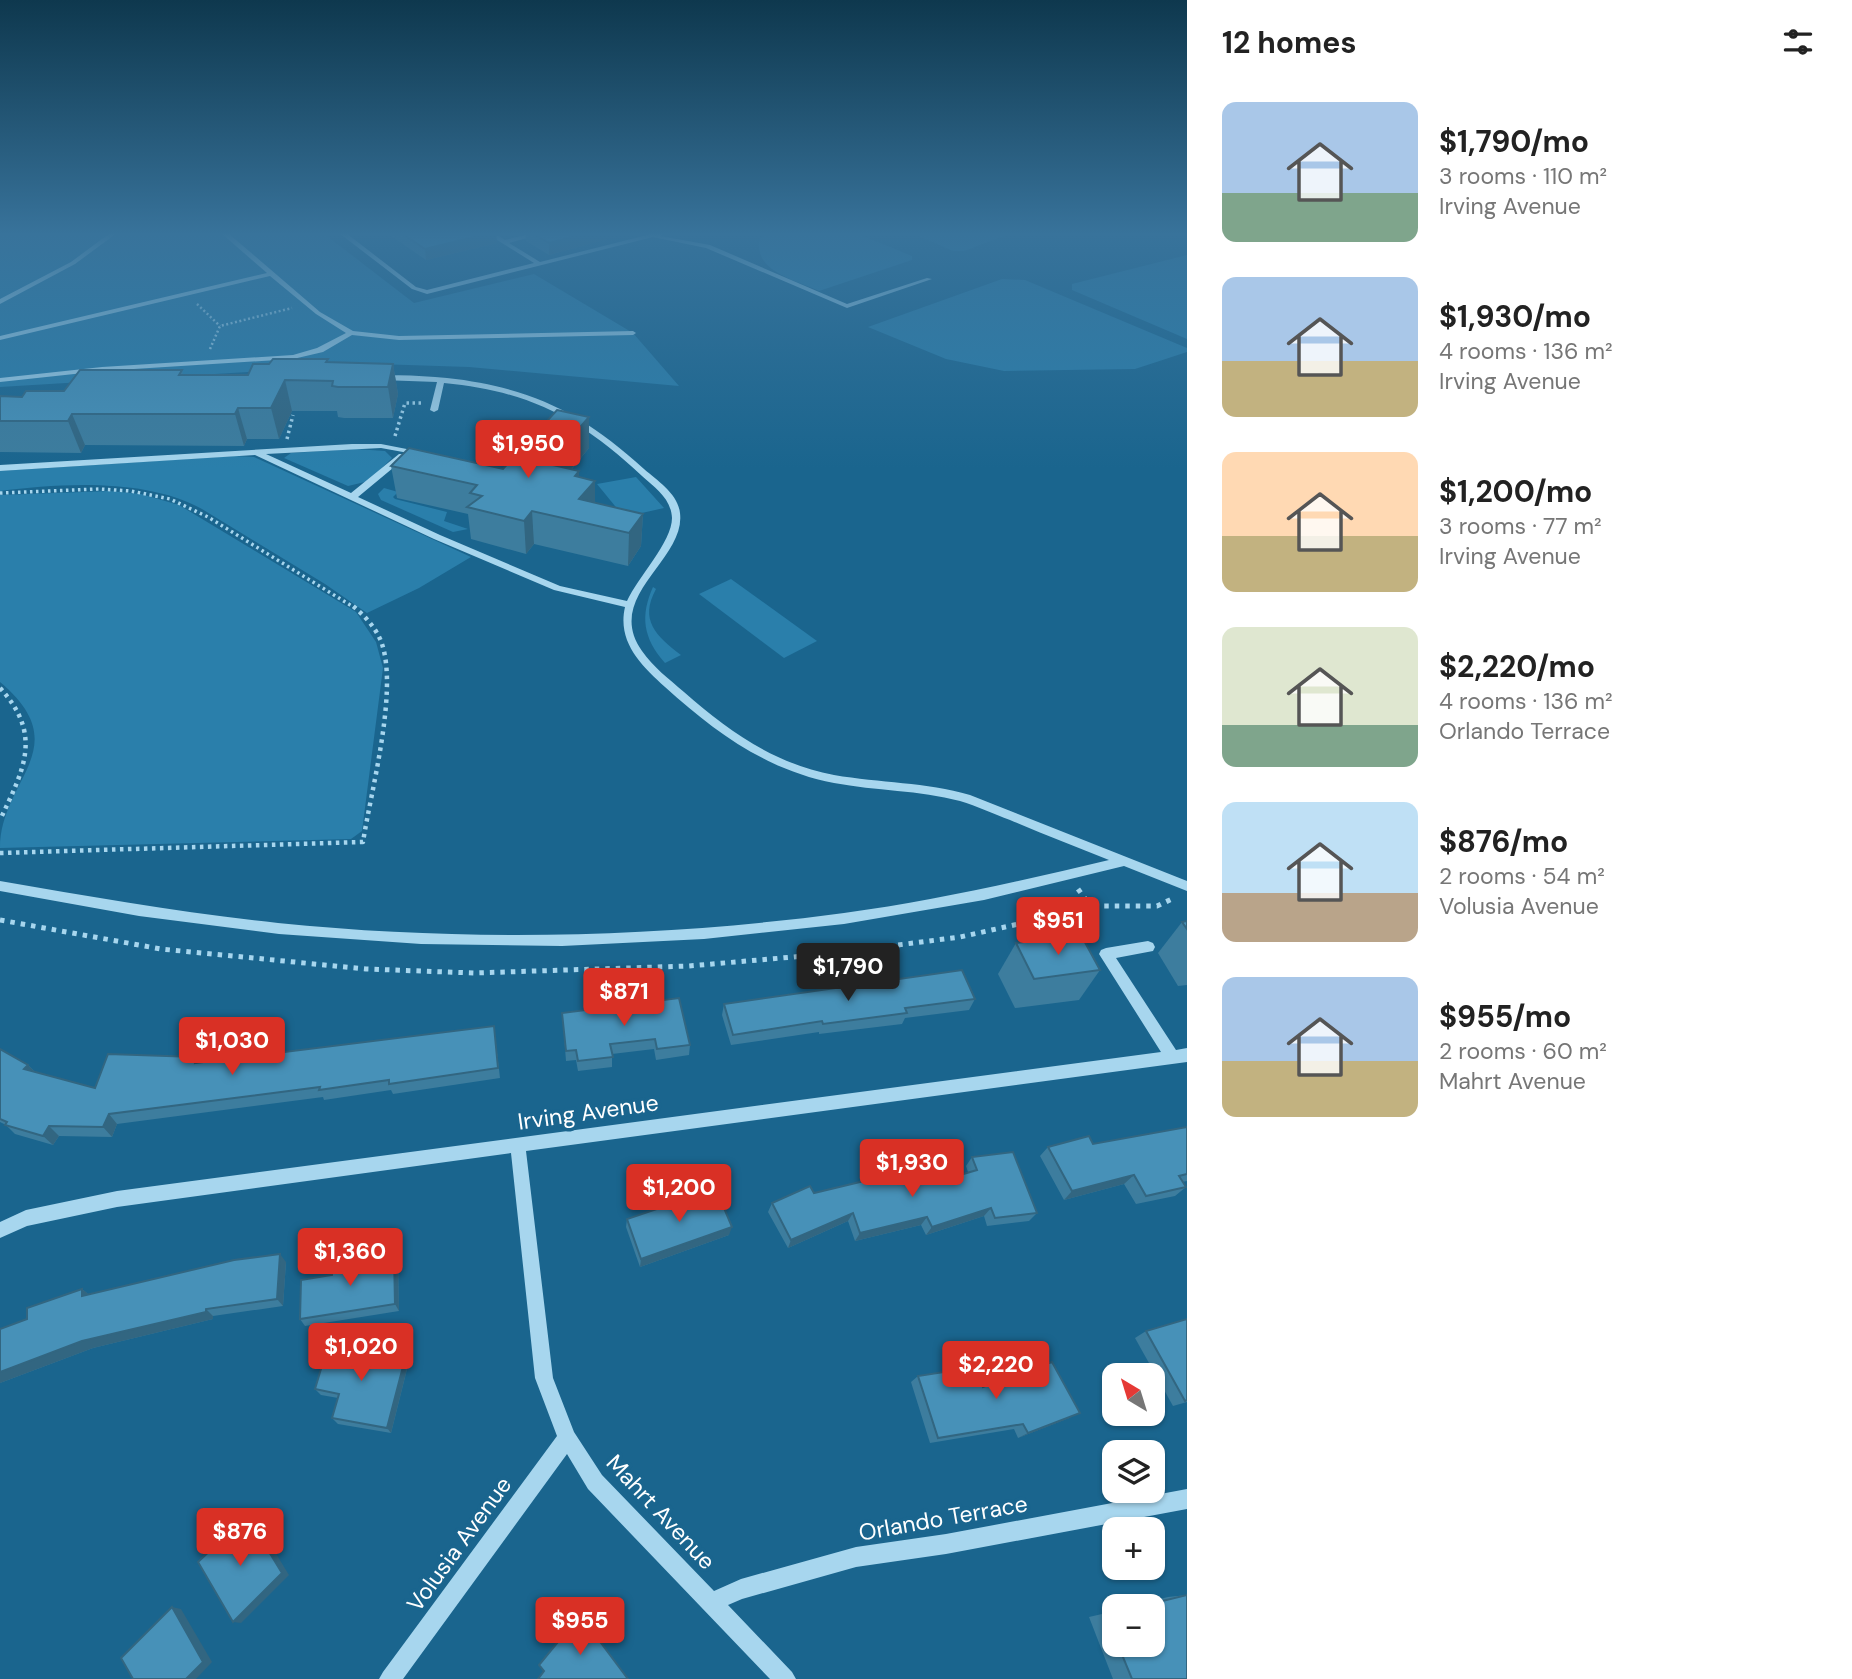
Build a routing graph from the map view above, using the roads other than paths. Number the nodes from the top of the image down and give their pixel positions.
1 (113, 311) edge
2 (316, 311) edge
3 (351, 333) junction
4 (633, 333) dead end
5 (0, 338) edge
6 (370, 379) edge
7 (0, 380) edge
8 (441, 380) junction
9 (434, 410) dead end
10 (572, 416) junction
11 (561, 425) edge
12 (254, 452) junction
13 (408, 452) junction
14 (430, 456) edge
15 (0, 468) edge
16 (352, 497) junction
17 (629, 605) junction
18 (1121, 862) junction
19 (0, 886) edge
20 (1187, 886) edge
21 (1148, 947) dead end
22 (1179, 1056) edge
23 (518, 1146) junction
24 (0, 1230) edge
25 (566, 1438) junction
26 (1187, 1499) edge
27 (711, 1602) junction
28 (390, 1679) edge
29 (785, 1679) edge

1 - 5 street
2 - 3 street
3 - 4 street
3 - 7 street
6 - 8 street
8 - 9 street
8 - 10 street
10 - 11 street
10 - 17 street
12 - 13 street
12 - 15 street
12 - 16 street
13 - 14 street
13 - 16 street
16 - 17 street
17 - 18 street
18 - 19 street
18 - 20 street
21 - 22 street
22 - 23 street, Irving Avenue
23 - 24 street, Irving Avenue
23 - 25 street, Mahrt Avenue
25 - 27 street, Mahrt Avenue
25 - 28 street, Volusia Avenue
26 - 27 street, Orlando Terrace
27 - 29 street, Mahrt Avenue

